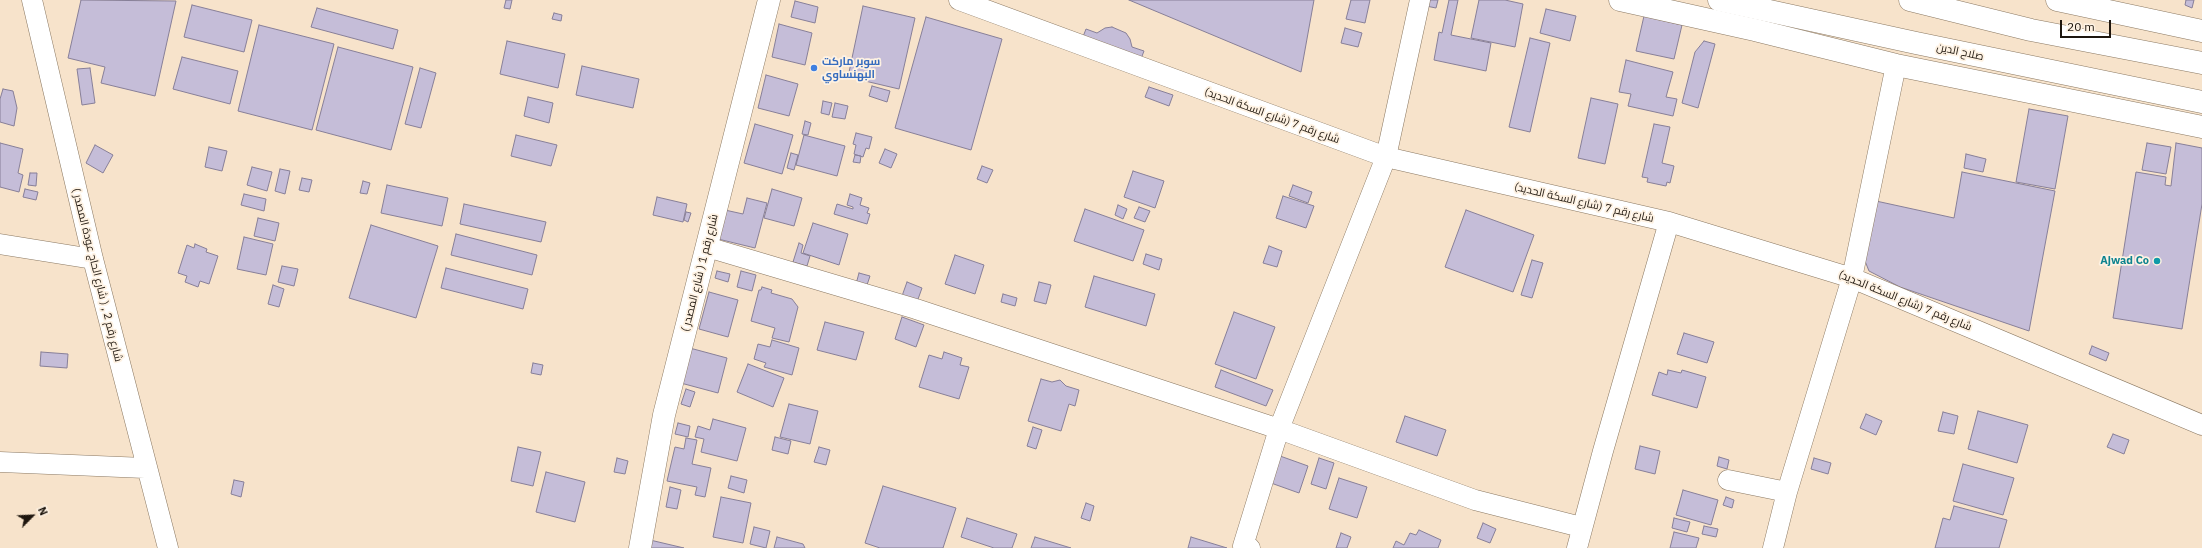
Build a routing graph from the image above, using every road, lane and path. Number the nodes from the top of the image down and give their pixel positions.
1 (32, 0) edge
2 (769, 0) edge
3 (959, 0) edge
4 (1420, 0) edge
5 (1620, 0) edge
6 (1719, 0) edge
7 (1910, 0) edge
8 (2057, 0) edge
9 (2202, 31) edge
10 (2202, 63) edge
11 (1896, 66) junction
12 (2202, 102) edge
13 (2202, 127) edge
14 (1386, 157) junction
15 (1670, 222) junction
16 (0, 244) edge
17 (707, 247) junction
18 (93, 259) junction
19 (1852, 278) junction
20 (2202, 425) edge
21 (1278, 429) junction
22 (0, 462) edge
23 (146, 468) junction
24 (1728, 480) dead end
25 (1787, 492) junction
26 (1581, 528) junction
27 (168, 548) edge
28 (640, 548) edge
29 (1250, 548) edge
30 (1577, 548) edge
31 (1774, 548) edge

1 - 18 street, شارع رقم 2 , ( شارع الحاج عودة المصدر )
2 - 17 main road, شارع رقم 1 ( شارع المصدر )
3 - 14 street, شارع رقم 7 (شارع السكة الحديد)
4 - 14 street
5 - 11 main road
6 - 12 main road, صلاح الدين
7 - 10 main road
8 - 9 main road
11 - 13 main road
11 - 19 street
14 - 15 street, شارع رقم 7 (شارع السكة الحديد)
14 - 21 street
15 - 19 street, شارع رقم 7 (شارع السكة الحديد)
15 - 26 street
16 - 18 street
17 - 21 street
17 - 28 main road, شارع رقم 1 ( شارع المصدر )
18 - 23 street, شارع رقم 2 , ( شارع الحاج عودة المصدر )
19 - 20 street, شارع رقم 7 (شارع السكة الحديد)
19 - 25 street
21 - 26 street
21 - 29 street
22 - 23 street
23 - 27 street, شارع رقم 2 , ( شارع الحاج عودة المصدر )
24 - 25 street
25 - 31 street
26 - 30 street

